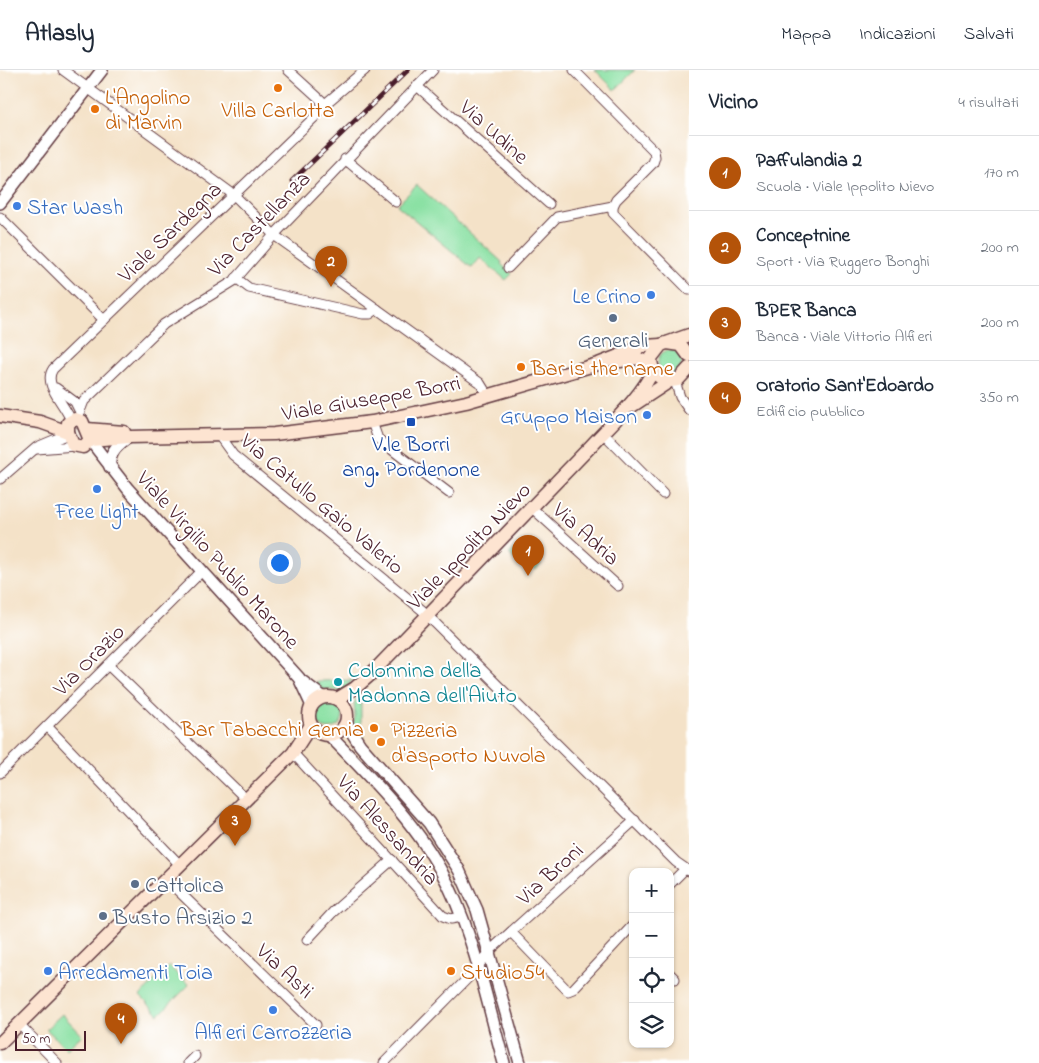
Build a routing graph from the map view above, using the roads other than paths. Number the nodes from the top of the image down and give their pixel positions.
1 (63, 70) edge
2 (102, 70) edge
3 (288, 70) edge
4 (365, 70) edge
5 (433, 70) edge
6 (574, 70) edge
7 (417, 86) junction
8 (88, 88) junction
9 (323, 108) junction
10 (345, 159) junction
11 (234, 195) junction
12 (396, 202) dead end
13 (0, 203) edge
14 (549, 204) dead end
15 (613, 206) junction
16 (0, 217) edge
17 (274, 235) junction
18 (508, 268) dead end
19 (236, 278) junction
20 (689, 290) edge
21 (377, 310) junction
22 (104, 320) junction
23 (689, 335) edge
24 (664, 344) junction
25 (689, 356) edge
26 (598, 364) junction
27 (652, 367) junction
28 (689, 368) edge
29 (672, 381) junction
30 (50, 383) junction
31 (488, 396) junction
32 (689, 410) edge
33 (80, 411) junction
34 (624, 411) junction
35 (0, 416) edge
36 (372, 422) junction
37 (69, 428) junction
38 (602, 433) junction
39 (146, 436) junction
40 (84, 437) junction
41 (129, 437) junction
42 (220, 437) junction
43 (32, 450) junction
44 (108, 465) junction
45 (0, 479) edge
46 (449, 493) dead end
47 (663, 494) dead end
48 (531, 507) junction
49 (202, 571) junction
50 (618, 586) dead end
51 (427, 616) junction
52 (108, 665) junction
53 (299, 678) junction
54 (361, 684) junction
55 (323, 697) junction
56 (337, 698) junction
57 (312, 706) junction
58 (346, 717) junction
59 (311, 724) junction
60 (47, 726) junction
61 (325, 734) junction
62 (294, 753) junction
63 (0, 773) edge
64 (246, 799) junction
65 (635, 820) junction
66 (392, 860) junction
67 (180, 865) junction
68 (687, 870) edge
69 (166, 879) junction
70 (674, 881) edge
71 (462, 917) junction
72 (511, 932) junction
73 (629, 932) edge
74 (307, 940) dead end
75 (488, 953) junction
76 (477, 967) junction
77 (19, 1024) junction
78 (316, 1025) dead end
79 (0, 1043) edge
80 (195, 1056) dead end
81 (57, 1063) edge
82 (188, 1063) edge
83 (384, 1063) edge
84 (504, 1063) edge
85 (520, 1063) edge

1 - 8 street
2 - 8 street
3 - 9 street
4 - 9 street, Viale Sardegna
5 - 7 street, Via Castellanza
6 - 15 street
7 - 10 street, Via Castellanza
7 - 14 street, Via Udine
8 - 11 street
8 - 13 street
9 - 11 street, Viale Sardegna
10 - 12 street
10 - 17 street, Via Castellanza
11 - 17 street
11 - 22 street, Viale Sardegna
15 - 18 street
15 - 20 street
16 - 22 street
17 - 19 street, Via Castellanza
17 - 21 street
19 - 21 street
19 - 33 street, Via Castellanza
21 - 31 street
22 - 30 street, Viale Sardegna
23 - 24 main road, Viale Giuseppe Borri
24 - 25 main road
24 - 26 main road, Viale Giuseppe Borri
24 - 27 main road, Viale Ippolito Nievo
26 - 27 main road, Viale Giuseppe Borri
26 - 31 main road, Viale Giuseppe Borri
27 - 29 main road
27 - 34 main road, Viale Ippolito Nievo
28 - 29 main road, Viale Ippolito Nievo
29 - 32 street
29 - 34 main road, Viale Ippolito Nievo
30 - 33 street
30 - 37 street
31 - 36 main road, Viale Giuseppe Borri
33 - 40 street
34 - 38 main road, Viale Ippolito Nievo
35 - 37 main road
36 - 42 main road, Viale Giuseppe Borri
36 - 46 street
37 - 40 main road
37 - 40 main road
37 - 43 street
38 - 47 street
38 - 48 main road, Viale Ippolito Nievo
39 - 40 main road, Viale Giuseppe Borri
39 - 41 main road, Viale Giuseppe Borri
39 - 42 main road, Viale Giuseppe Borri
40 - 41 main road, Viale Giuseppe Borri
40 - 43 street
40 - 44 street, Viale Virgilio Publio Marone
41 - 44 street, Viale Virgilio Publio Marone
42 - 51 street, Via Catullo Gaio Valerio
43 - 45 street
44 - 49 street, Viale Virgilio Publio Marone
48 - 50 street, Via Adria
48 - 51 main road, Viale Ippolito Nievo
49 - 52 street, Via Orazio
49 - 53 street, Viale Virgilio Publio Marone
51 - 54 main road, Viale Ippolito Nievo
51 - 65 street, Via Catullo Gaio Valerio
52 - 60 street, Via Orazio
52 - 64 street
53 - 55 street, Viale Virgilio Publio Marone
53 - 57 street, Viale Virgilio Publio Marone
54 - 56 main road, Viale Ippolito Nievo
54 - 58 main road, Viale Ippolito Nievo
55 - 56 main road
55 - 57 main road
56 - 58 main road
57 - 59 main road
58 - 61 main road
58 - 75 street
59 - 61 main road
59 - 62 main road
60 - 63 street, Via Orazio
60 - 67 street
61 - 62 main road
61 - 71 street
62 - 64 main road
62 - 66 street, Via Alessandria
64 - 67 main road
65 - 68 street, Via Catullo Gaio Valerio
65 - 72 street, Via Broni
66 - 71 street, Via Alessandria
66 - 74 street
67 - 69 main road
68 - 70 street
69 - 77 main road
69 - 78 street, Via Asti
71 - 76 street
72 - 73 street
72 - 75 street, Via Broni
75 - 76 street, Via Broni
75 - 85 street
76 - 83 street, Via Broni
76 - 84 street
77 - 79 main road
77 - 81 street
80 - 82 street

